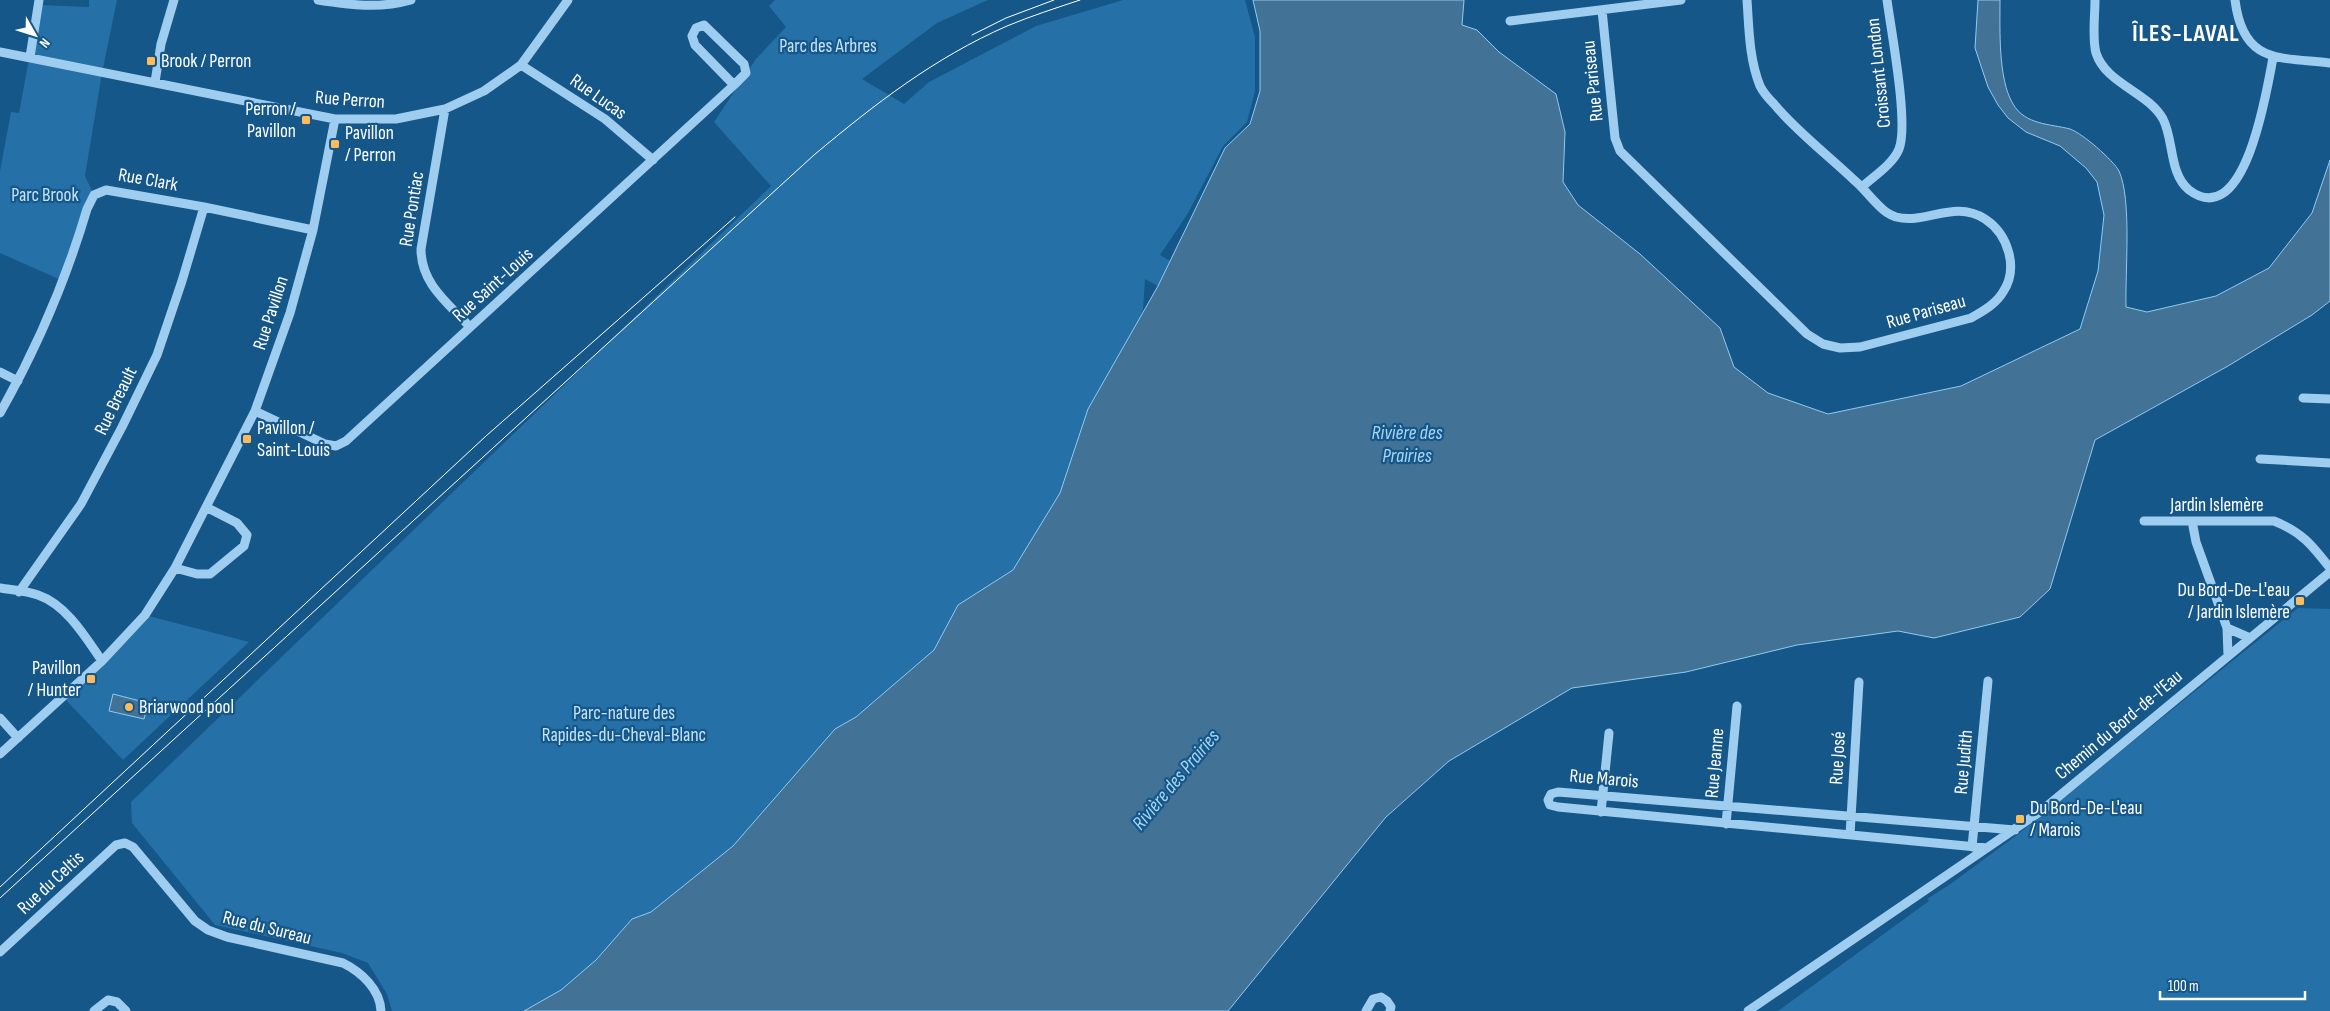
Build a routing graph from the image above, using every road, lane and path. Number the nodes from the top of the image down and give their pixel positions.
1 (39, 0) edge
2 (174, 0) edge
3 (318, 0) edge
4 (411, 0) edge
5 (568, 0) edge
6 (1681, 0) edge
7 (1746, 0) edge
8 (1887, 0) edge
9 (2095, 0) edge
10 (2236, 0) edge
11 (1602, 10) junction
12 (1510, 21) dead end
13 (0, 52) edge
14 (30, 57) junction
15 (2273, 58) junction
16 (2326, 62) edge
17 (521, 65) junction
18 (155, 82) junction
19 (734, 85) junction
20 (445, 110) junction
21 (335, 119) junction
22 (653, 160) junction
23 (1862, 187) junction
24 (204, 206) junction
25 (313, 230) junction
26 (470, 328) junction
27 (0, 372) edge
28 (18, 381) junction
29 (2303, 398) dead end
30 (2330, 399) edge
31 (255, 411) junction
32 (0, 413) edge
33 (2260, 459) dead end
34 (2330, 463) edge
35 (206, 506) junction
36 (2192, 521) junction
37 (2144, 522) dead end
38 (175, 568) junction
39 (2330, 568) edge
40 (2330, 572) edge
41 (0, 588) edge
42 (19, 592) junction
43 (2227, 628) junction
44 (2250, 638) junction
45 (2228, 655) junction
46 (102, 661) junction
47 (1988, 681) dead end
48 (1859, 682) dead end
49 (1737, 706) dead end
50 (0, 718) edge
51 (1609, 733) dead end
52 (18, 738) junction
53 (0, 754) edge
54 (1602, 796) junction
55 (1727, 806) junction
56 (1600, 812) junction
57 (1851, 816) junction
58 (1726, 824) junction
59 (1974, 826) junction
60 (2015, 830) junction
61 (1850, 835) junction
62 (126, 843) joint
63 (1972, 847) junction
64 (1987, 848) junction
65 (0, 952) edge
66 (94, 1011) edge
67 (126, 1011) edge
68 (381, 1011) edge
69 (1366, 1011) edge
70 (1390, 1011) edge
71 (1748, 1011) edge

1 - 14 street
2 - 18 street
3 - 4 street
5 - 17 street, Rue Perron
6 - 11 street
7 - 23 street, Rue Pariseau
8 - 23 street, Croissant London
9 - 15 street
10 - 15 street
11 - 12 street
11 - 23 street, Rue Pariseau
13 - 14 street, Rue Perron
14 - 18 street, Rue Perron
15 - 16 street
17 - 20 street, Rue Perron
17 - 22 street, Rue Lucas
18 - 21 street, Rue Perron
19 - 19 street, Rue Saint-Louis
19 - 22 street, Rue Saint-Louis
20 - 21 street, Rue Perron
20 - 26 street, Rue Pontiac
21 - 25 street, Rue Pavillon
22 - 26 street, Rue Saint-Louis
24 - 25 street, Rue Clark
24 - 28 street, Rue Clark
24 - 42 street, Rue Breault
25 - 31 street, Rue Pavillon
26 - 31 street, Rue Saint-Louis
27 - 28 street
28 - 32 street, Rue Clark
29 - 30 street
31 - 35 street, Rue Pavillon
33 - 34 street
35 - 38 street, Rue Pavillon
35 - 38 street
36 - 37 street, Jardin Islemère
36 - 39 street, Jardin Islemère
36 - 43 street
38 - 46 street, Rue Pavillon
40 - 44 street, Chemin du Bord-de-l'Eau
41 - 42 street
42 - 46 street
43 - 44 street
43 - 45 street
44 - 45 street, Chemin du Bord-de-l'Eau
45 - 60 street, Chemin du Bord-de-l'Eau
46 - 52 street, Rue Pavillon
47 - 59 street, Rue Judith
48 - 57 street, Rue José
49 - 55 street, Rue Jeanne
50 - 52 street
51 - 54 street
52 - 53 street, Rue Pavillon
54 - 55 street, Rue Marois
54 - 56 street
54 - 56 street, Rue Marois
55 - 57 street, Rue Marois
55 - 58 street, Rue Jeanne
56 - 58 street, Rue Marois
57 - 59 street, Rue Marois
57 - 61 street, Rue José
58 - 61 street, Rue Marois
59 - 60 street, Rue Marois
59 - 63 street, Rue Judith
60 - 64 street, Chemin du Bord-de-l'Eau
61 - 63 street, Rue Marois
62 - 65 street, Rue du Celtis
62 - 68 street, Rue du Sureau
63 - 64 street, Rue Marois
64 - 71 street, Chemin du Bord-de-l'Eau
66 - 67 street
69 - 70 street

